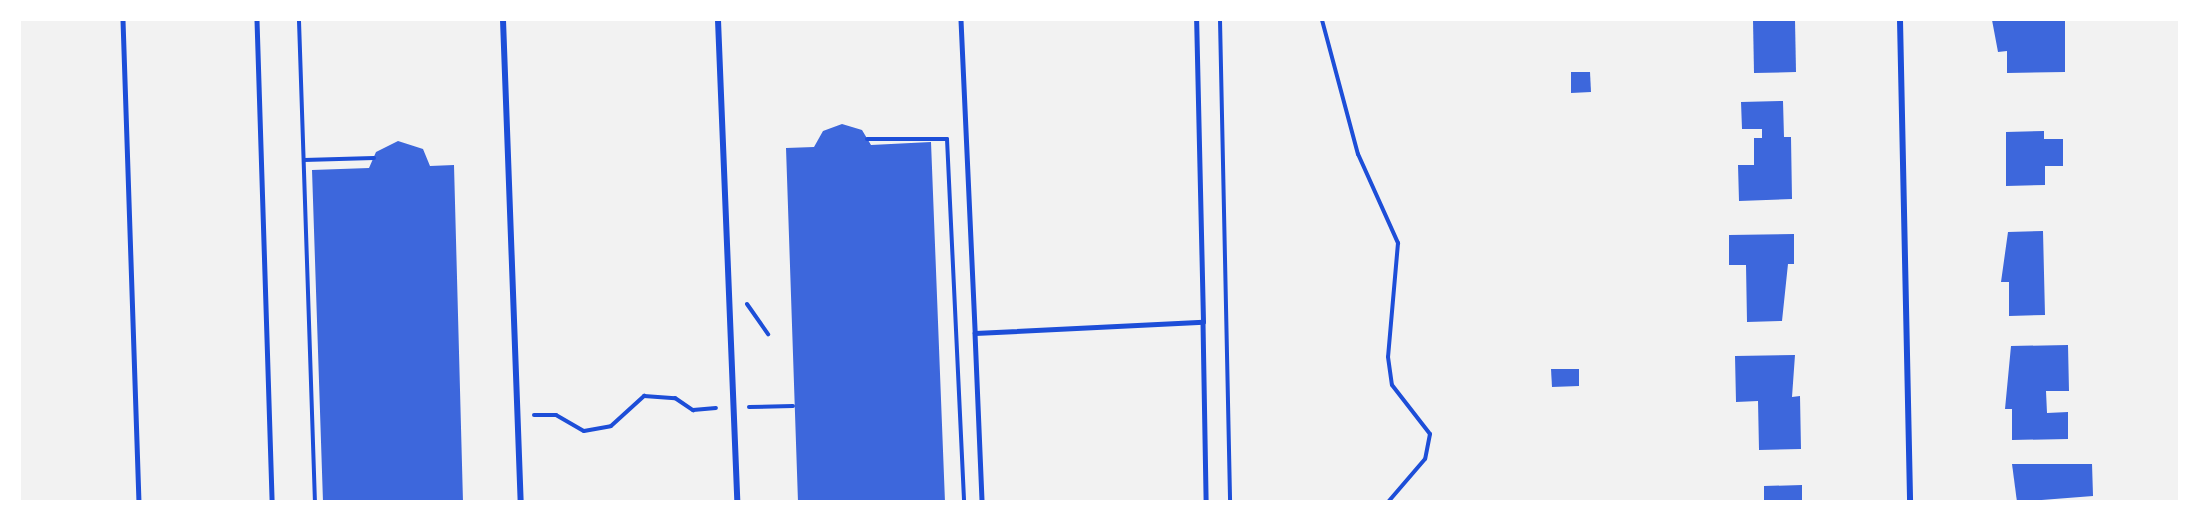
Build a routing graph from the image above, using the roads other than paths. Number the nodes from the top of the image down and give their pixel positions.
1 (123, 20) edge
2 (257, 20) edge
3 (503, 20) edge
4 (718, 20) edge
5 (961, 20) edge
6 (1196, 20) edge
7 (1900, 20) edge
8 (1203, 322) junction
9 (975, 333) junction
10 (139, 501) edge
11 (272, 501) edge
12 (521, 501) edge
13 (738, 501) edge
14 (982, 501) edge
15 (1206, 501) edge
16 (1910, 501) edge

1 - 10 lane
2 - 11 lane
3 - 12 street
4 - 13 street
5 - 9 lane
6 - 8 lane
7 - 16 street
8 - 9 lane
8 - 15 lane
9 - 14 lane

